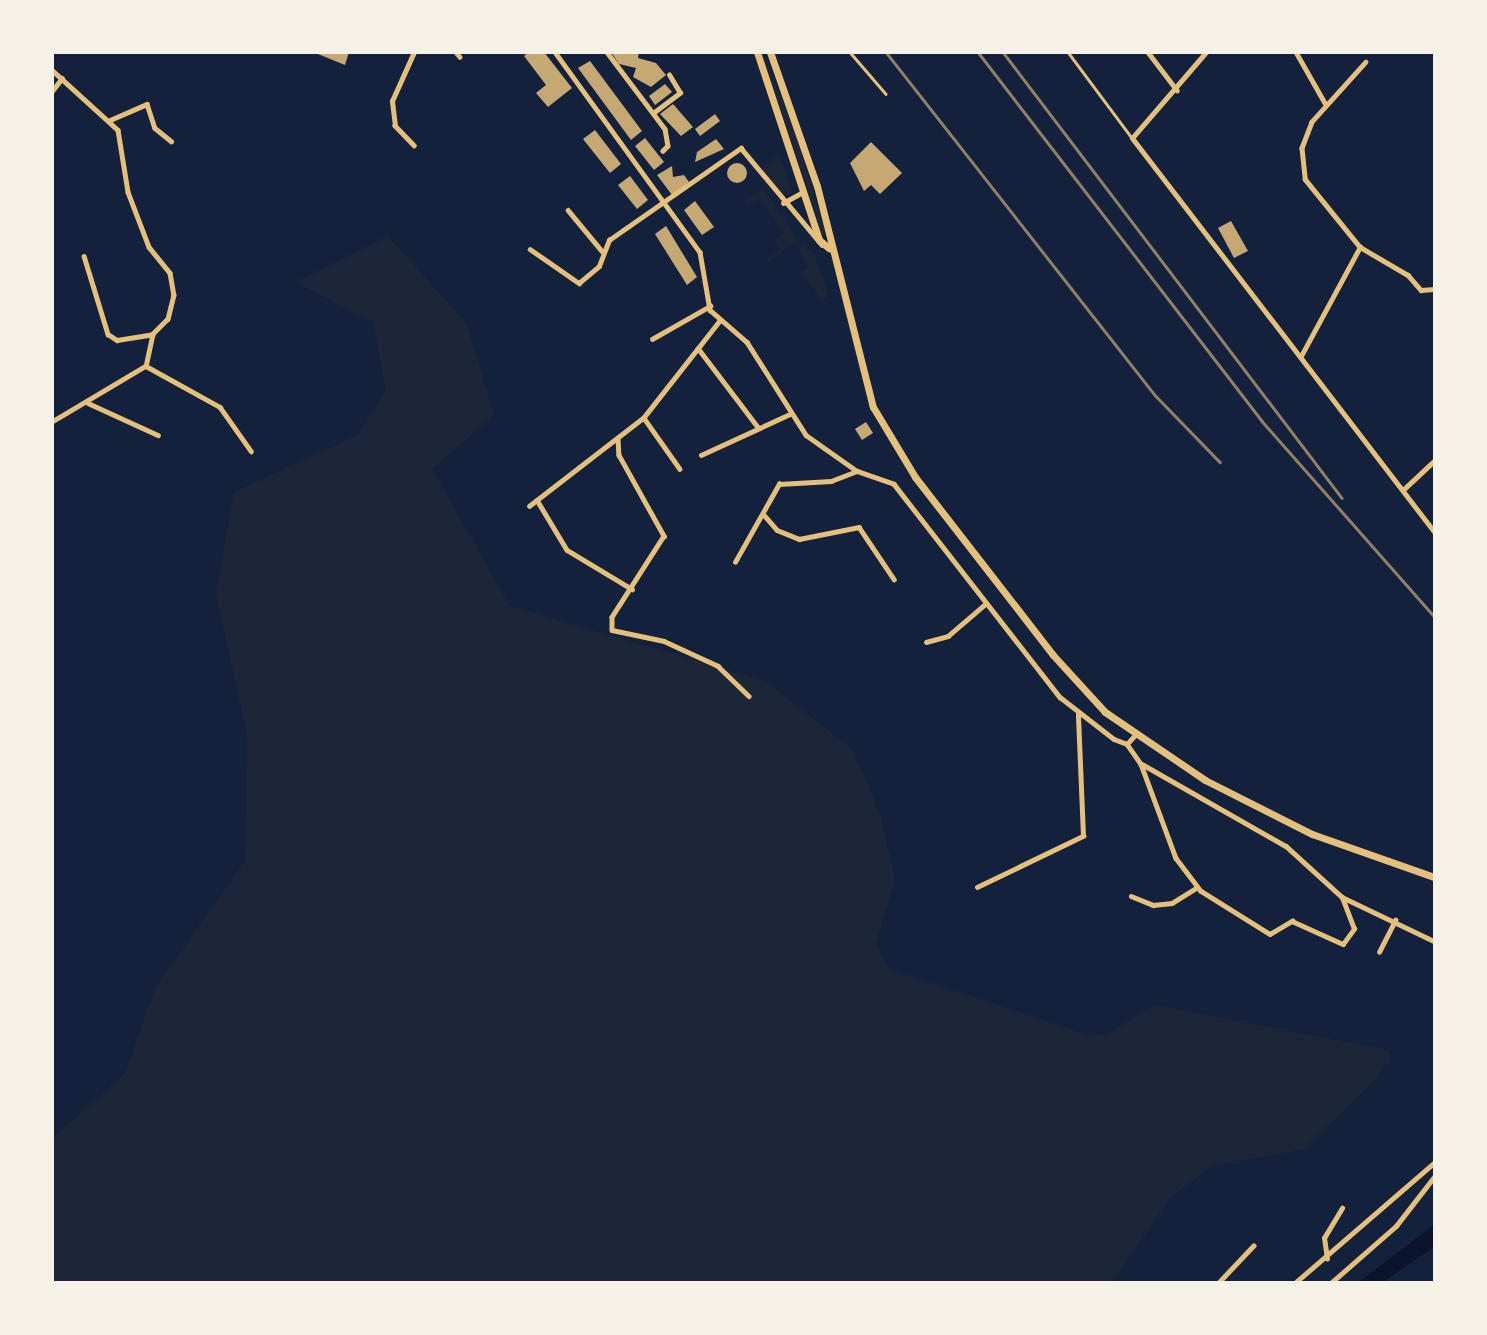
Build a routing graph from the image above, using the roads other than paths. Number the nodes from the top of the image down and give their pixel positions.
1 (414, 52) edge
2 (555, 52) edge
3 (607, 52) edge
4 (757, 52) edge
5 (770, 52) edge
6 (850, 52) edge
7 (1068, 52) edge
8 (1148, 52) edge
9 (1296, 52) edge
10 (1202, 54) edge
11 (1366, 62) dead end
12 (52, 70) edge
13 (669, 75) dead end
14 (62, 78) junction
15 (1177, 90) junction
16 (52, 91) edge
17 (886, 94) dead end
18 (1325, 103) junction
19 (653, 113) junction
20 (110, 120) junction
21 (1132, 138) junction
22 (171, 141) dead end
23 (414, 146) dead end
24 (663, 151) dead end
25 (805, 190) junction
26 (783, 203) junction
27 (667, 205) junction
28 (568, 209) dead end
29 (1360, 247) junction
30 (829, 248) junction
31 (530, 249) dead end
32 (601, 251) junction
33 (84, 256) dead end
34 (1434, 289) edge
35 (709, 306) junction
36 (720, 320) junction
37 (153, 334) junction
38 (652, 339) dead end
39 (698, 348) junction
40 (1301, 356) junction
41 (146, 366) junction
42 (88, 403) junction
43 (790, 414) junction
44 (644, 417) junction
45 (52, 422) edge
46 (758, 427) junction
47 (158, 435) dead end
48 (618, 438) junction
49 (251, 451) dead end
50 (701, 455) dead end
51 (1434, 461) edge
52 (680, 469) dead end
53 (857, 471) junction
54 (1403, 490) junction
55 (537, 500) junction
56 (529, 506) dead end
57 (765, 516) junction
58 (1434, 532) edge
59 (735, 562) dead end
60 (894, 579) dead end
61 (632, 589) junction
62 (984, 605) junction
63 (926, 642) dead end
64 (750, 696) dead end
65 (1078, 715) junction
66 (1135, 735) junction
67 (1127, 744) junction
68 (1141, 764) junction
69 (1434, 877) edge
70 (977, 887) dead end
71 (1196, 888) junction
72 (1131, 896) dead end
73 (1342, 897) junction
74 (1395, 920) junction
75 (1434, 941) edge
76 (1379, 952) dead end
77 (1434, 1163) edge
78 (1434, 1177) edge
79 (1342, 1208) dead end
80 (1253, 1246) dead end
81 (1327, 1259) junction
82 (1219, 1283) edge
83 (1296, 1283) edge
84 (1332, 1283) edge

1 - 23 street
2 - 27 street
3 - 19 street
4 - 25 main road
5 - 30 main road
6 - 17 lane
7 - 21 lane
8 - 15 street
9 - 18 street
10 - 15 street
11 - 18 street
12 - 14 street
13 - 19 street
14 - 16 street
14 - 20 street
15 - 21 street
18 - 29 street
19 - 24 street
20 - 22 street
20 - 37 street
21 - 40 street
25 - 26 street
25 - 30 main road
26 - 27 street
26 - 30 street
27 - 32 street
27 - 35 street
28 - 32 street
29 - 34 street
29 - 40 street
30 - 66 main road
31 - 32 street
33 - 37 street
35 - 36 street
35 - 38 street
36 - 39 street
36 - 43 street
37 - 41 street
39 - 44 street
39 - 46 street
40 - 54 street
41 - 42 street
41 - 49 street
42 - 45 street
42 - 47 street
43 - 46 street
43 - 53 street
44 - 48 street
44 - 52 street
46 - 50 street
48 - 55 street
48 - 61 street
51 - 54 street
53 - 57 street
53 - 62 street
54 - 58 street
55 - 56 street
55 - 61 street
57 - 59 street
57 - 60 street
61 - 64 street
62 - 63 street
62 - 65 street
65 - 67 street
65 - 70 street
66 - 67 street
66 - 69 main road
67 - 68 street
68 - 71 street
68 - 73 street
71 - 72 street
71 - 73 street
73 - 74 street
74 - 75 street
74 - 76 street
77 - 81 street
78 - 84 street
79 - 81 street
80 - 82 street
81 - 83 street

